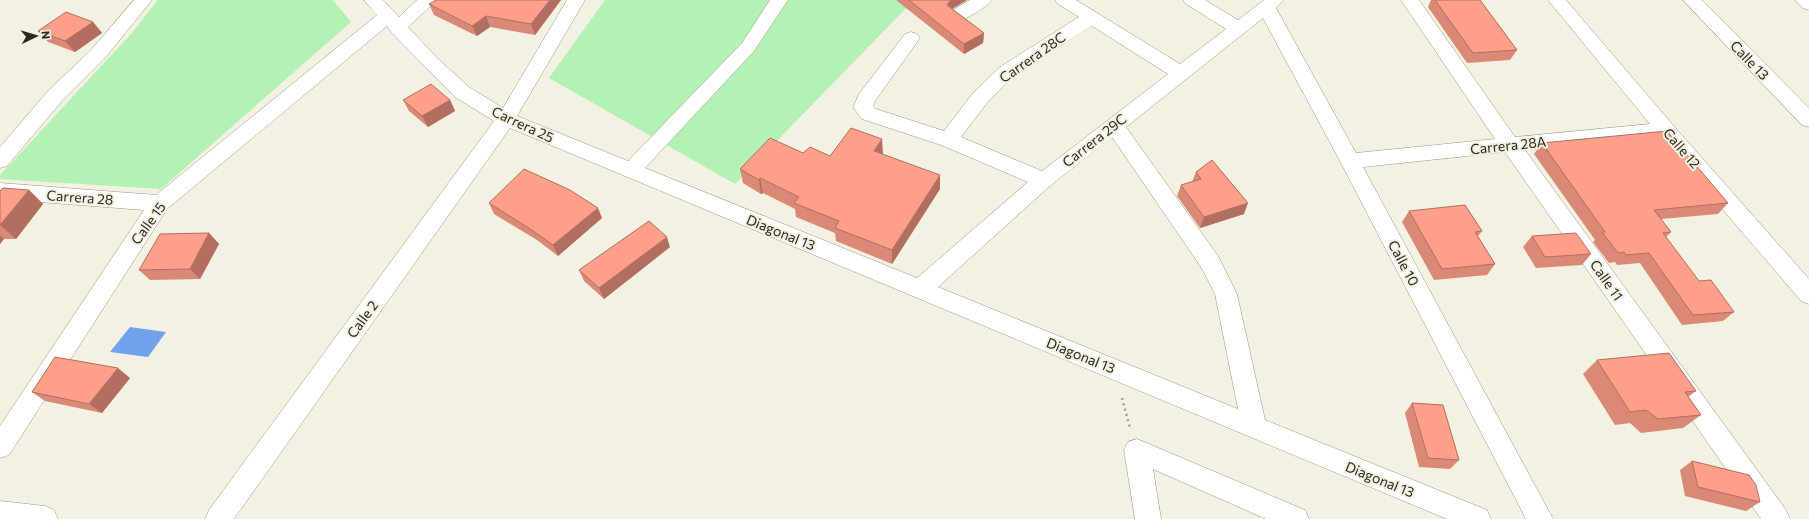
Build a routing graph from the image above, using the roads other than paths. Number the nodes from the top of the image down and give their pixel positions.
1 (143, 0) edge
2 (373, 0) edge
3 (428, 0) edge
4 (576, 0) edge
5 (779, 0) edge
6 (983, 0) edge
7 (1064, 0) edge
8 (1192, 0) edge
9 (1410, 0) edge
10 (1557, 0) edge
11 (1692, 0) edge
12 (1804, 0) edge
13 (1270, 4) edge
14 (1809, 4) edge
15 (959, 14) edge
16 (1091, 18) junction
17 (392, 22) junction
18 (1238, 28) junction
19 (910, 38) dead end
20 (1180, 73) junction
21 (506, 119) junction
22 (1809, 120) edge
23 (1114, 124) junction
24 (1665, 129) junction
25 (948, 140) junction
26 (1510, 144) junction
27 (0, 161) edge
28 (1350, 161) junction
29 (631, 170) junction
30 (1044, 180) junction
31 (0, 191) edge
32 (683, 192) joint
33 (160, 203) junction
34 (920, 289) junction
35 (1809, 295) edge
36 (1254, 426) junction
37 (0, 447) edge
38 (0, 514) edge
39 (45, 519) edge
40 (218, 519) edge
41 (1148, 519) edge
42 (1296, 519) edge
43 (1478, 519) edge
44 (1540, 519) edge
45 (1778, 519) edge

1 - 27 street
2 - 17 street, Carrera 25
3 - 17 street, Calle 15
4 - 21 street, Calle 2
5 - 29 street
6 - 15 street
7 - 16 street
8 - 18 street
9 - 26 street, Calle 11
10 - 24 street, Calle 12
11 - 22 street, Calle 13
12 - 14 street
13 - 18 street, Carrera 29C
13 - 28 street, Calle 10
16 - 20 street
16 - 25 street, Carrera 28C
17 - 21 street, Carrera 25
17 - 33 street, Calle 15
18 - 20 street, Carrera 29C
19 - 25 street
20 - 23 street, Carrera 29C
21 - 29 street, Carrera 25
21 - 40 street, Calle 2
23 - 30 street, Carrera 29C
23 - 36 street
24 - 26 street, Carrera 28A
24 - 35 street, Calle 12
25 - 30 street
26 - 28 street, Carrera 28A
26 - 45 street, Calle 11
28 - 44 street, Calle 10
29 - 32 street, Carrera 25
30 - 34 street, Carrera 29C
31 - 33 street, Carrera 28
32 - 34 street, Diagonal 13
33 - 37 street, Calle 15
34 - 36 street, Diagonal 13
36 - 43 street, Diagonal 13
38 - 39 street
41 - 42 street

